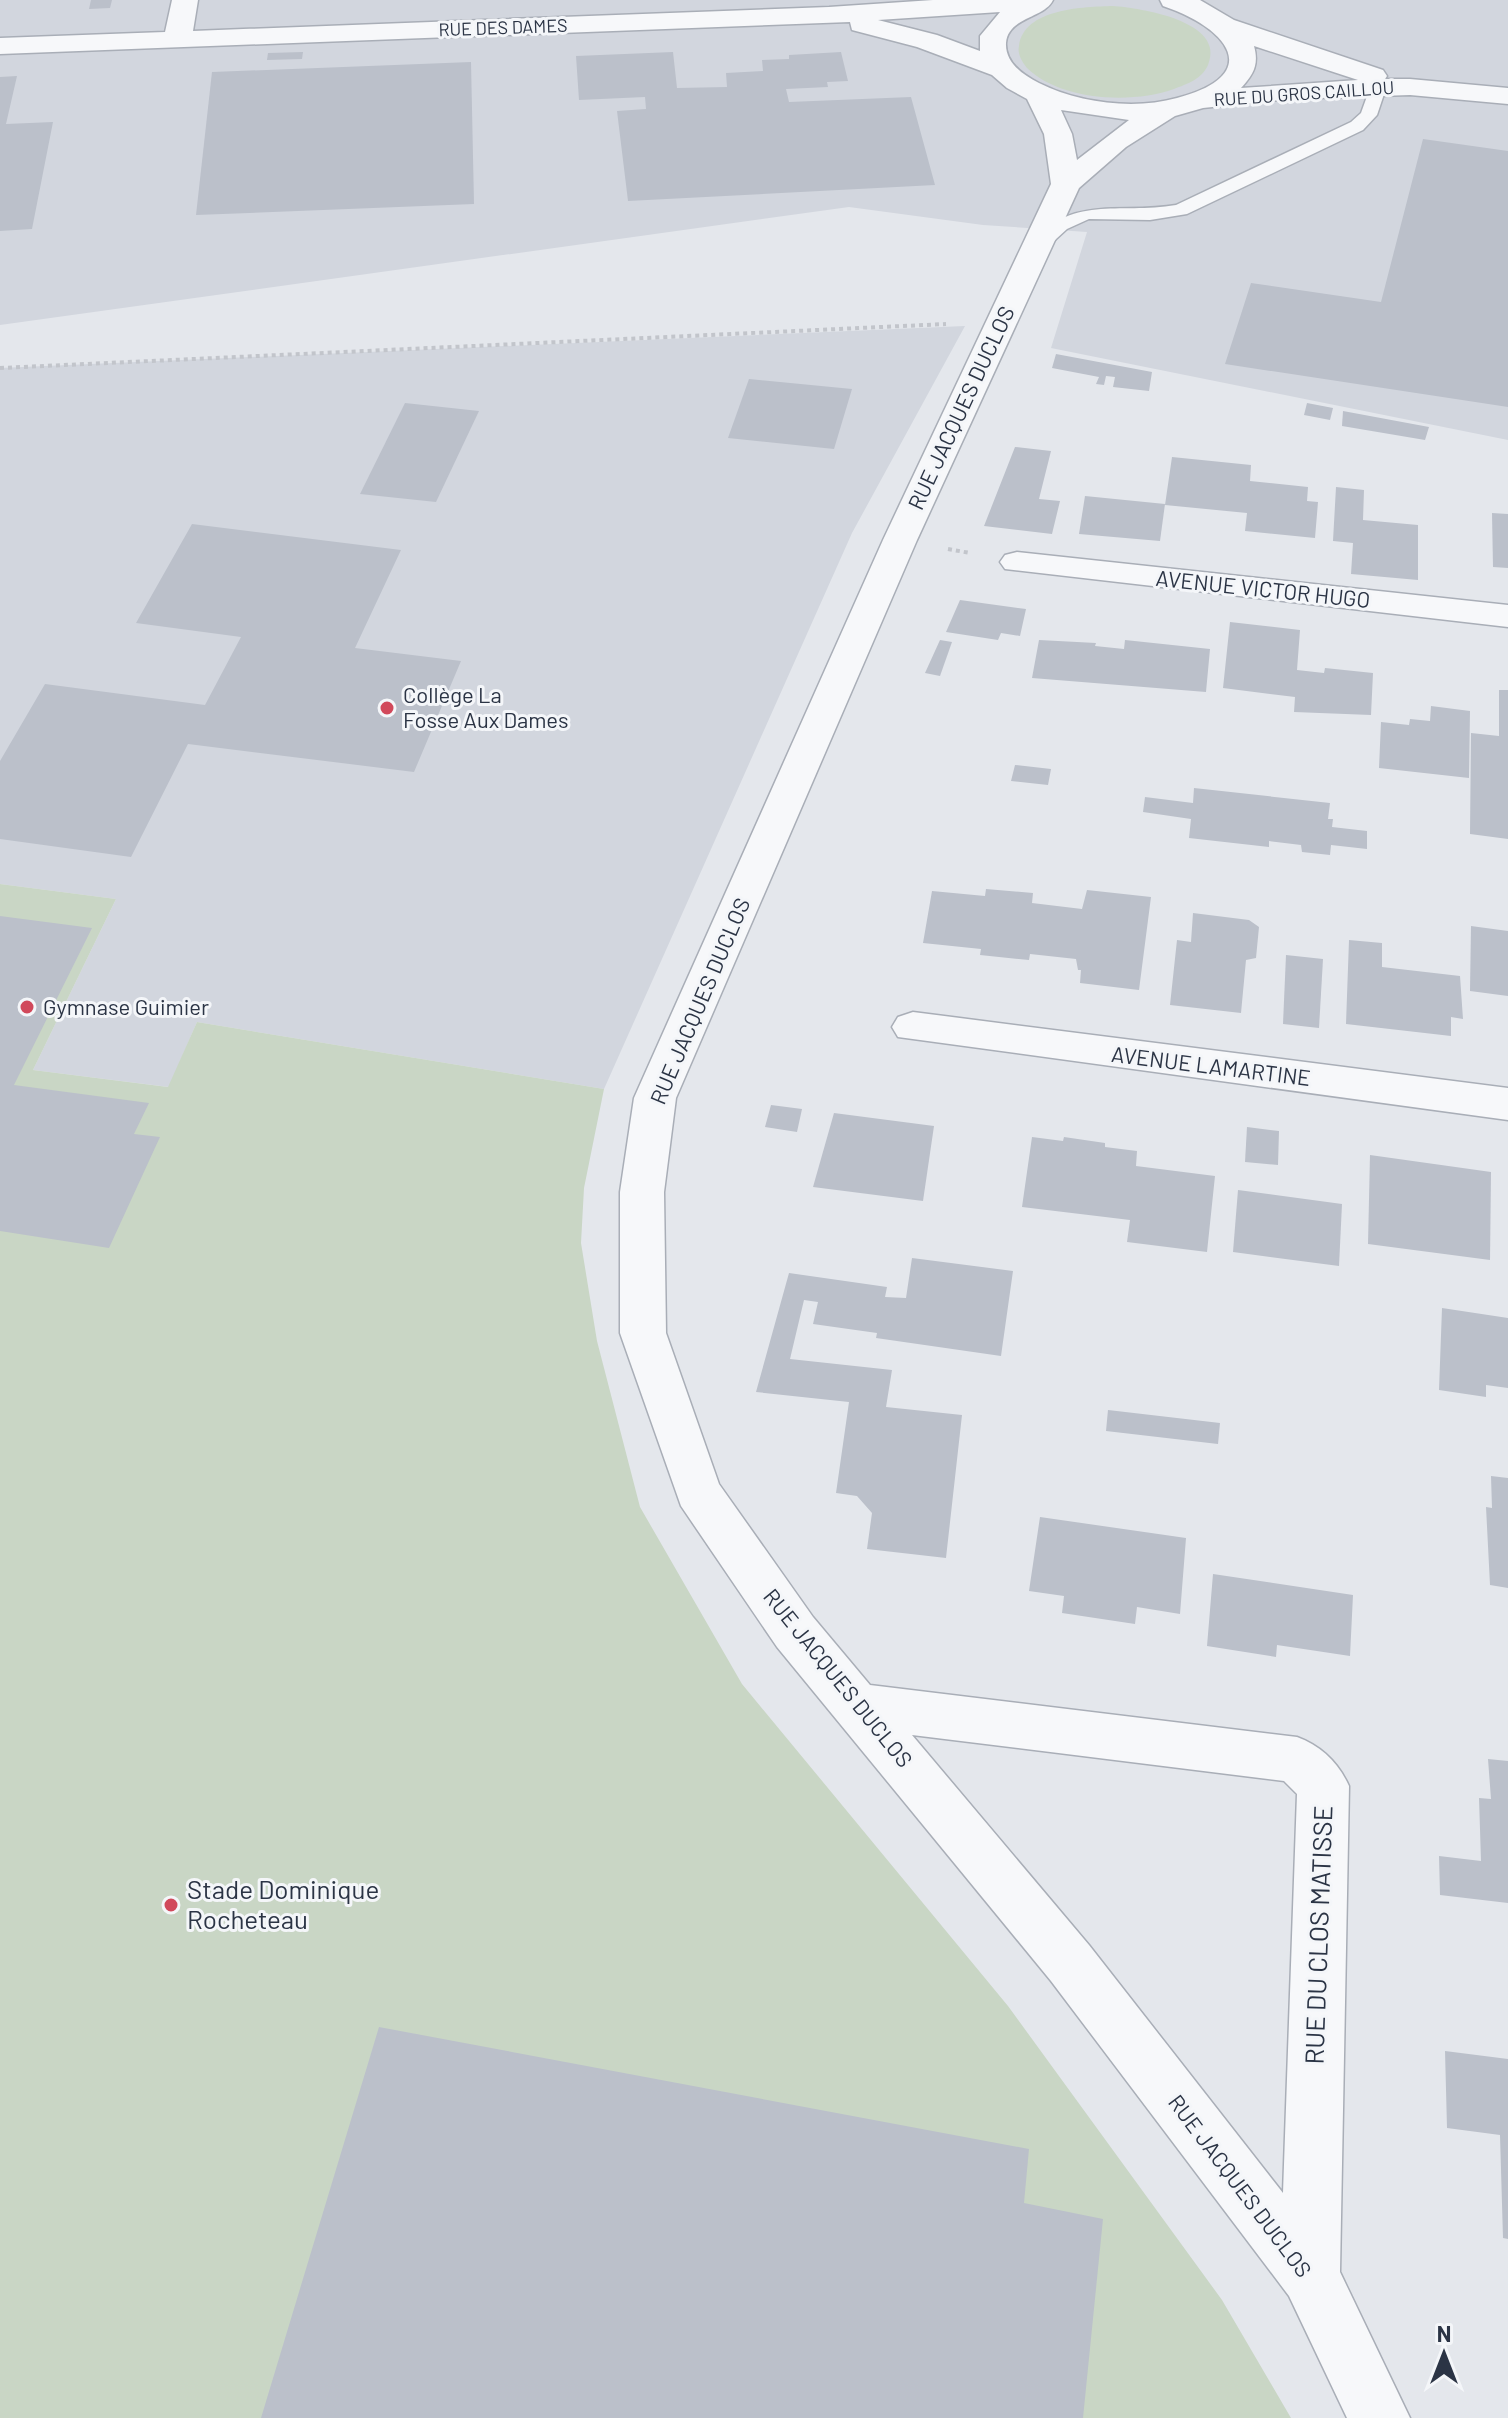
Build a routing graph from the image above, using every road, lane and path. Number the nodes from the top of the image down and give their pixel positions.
1 (185, 0) edge
2 (1173, 0) edge
3 (1043, 1) edge
4 (1211, 13) edge
5 (829, 15) junction
6 (177, 41) junction
7 (0, 46) edge
8 (1001, 69) junction
9 (1410, 87) junction
10 (1378, 88) junction
11 (1039, 94) junction
12 (1508, 96) edge
13 (1199, 101) junction
14 (1166, 109) junction
15 (1066, 184) junction
16 (1035, 249) junction
17 (999, 322) junction
18 (0, 368) edge
19 (900, 540) junction
20 (1017, 562) joint
21 (1508, 616) edge
22 (913, 1027) dead end
23 (1508, 1104) edge
24 (858, 1706) junction
25 (1310, 2275) junction
26 (1379, 2418) edge

1 - 6 street
2 - 4 street
3 - 5 street, RUE DES DAMES
3 - 8 street
4 - 9 street, RUE DU GROS CAILLOU
4 - 13 street, RUE JACQUES DUCLOS
5 - 6 street, RUE DES DAMES
5 - 8 street, RUE DES DAMES
6 - 7 street, RUE DES DAMES
8 - 11 street, RUE JACQUES DUCLOS
9 - 10 street, RUE DU GROS CAILLOU
9 - 12 street, RUE DU GROS CAILLOU
10 - 13 street, RUE DU GROS CAILLOU
10 - 16 lane
11 - 14 street, RUE JACQUES DUCLOS
11 - 15 street
13 - 14 street, RUE JACQUES DUCLOS
14 - 15 street, RUE JACQUES DUCLOS
15 - 16 street, RUE JACQUES DUCLOS
16 - 17 street, RUE JACQUES DUCLOS
17 - 18 path
17 - 19 street, RUE JACQUES DUCLOS
19 - 20 path
19 - 24 street, RUE JACQUES DUCLOS
20 - 21 street, AVENUE VICTOR HUGO
22 - 23 street, AVENUE LAMARTINE
24 - 25 street, RUE JACQUES DUCLOS
24 - 25 street, RUE DU CLOS MATISSE
25 - 26 street, RUE JACQUES DUCLOS

